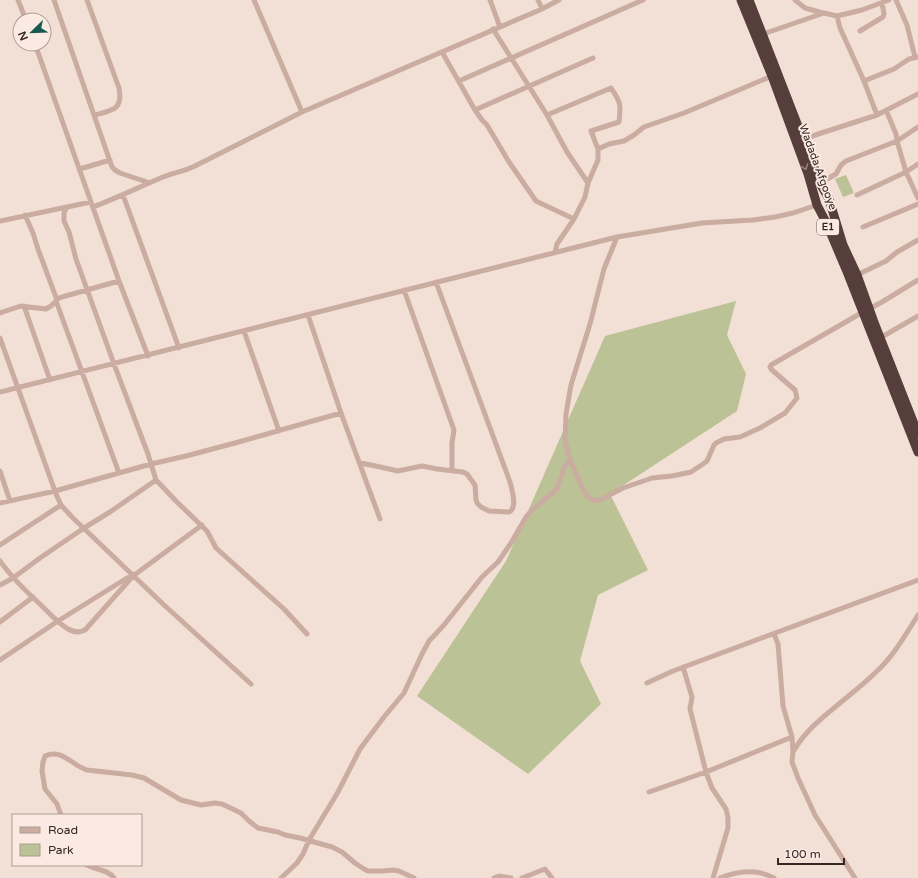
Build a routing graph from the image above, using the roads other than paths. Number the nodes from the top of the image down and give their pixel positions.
1 (18, 0) edge
2 (54, 0) edge
3 (87, 0) edge
4 (254, 0) edge
5 (490, 0) edge
6 (538, 0) edge
7 (559, 0) edge
8 (642, 0) edge
9 (742, 0) edge
10 (749, 0) edge
11 (795, 0) edge
12 (889, 0) edge
13 (896, 0) edge
14 (882, 3) junction
15 (542, 9) junction
16 (23, 12) edge
17 (824, 13) junction
18 (837, 16) junction
19 (500, 26) junction
20 (493, 29) junction
21 (860, 31) dead end
22 (763, 34) junction
23 (38, 52) edge
24 (442, 52) junction
25 (917, 57) edge
26 (511, 58) junction
27 (593, 58) dead end
28 (772, 76) junction
29 (459, 81) junction
30 (864, 81) junction
31 (529, 86) junction
32 (918, 94) edge
33 (475, 110) junction
34 (886, 110) junction
35 (302, 112) junction
36 (94, 115) junction
37 (547, 115) junction
38 (877, 115) junction
39 (918, 127) edge
40 (803, 139) junction
41 (897, 141) junction
42 (598, 149) junction
43 (110, 160) junction
44 (918, 164) edge
45 (80, 169) junction
46 (906, 172) junction
47 (150, 183) junction
48 (588, 183) junction
49 (820, 183) junction
50 (857, 194) dead end
51 (123, 195) junction
52 (827, 196) junction
53 (918, 198) edge
54 (92, 204) junction
55 (918, 204) edge
56 (818, 205) junction
57 (831, 205) junction
58 (67, 207) junction
59 (25, 215) junction
60 (574, 219) junction
61 (0, 221) edge
62 (863, 227) dead end
63 (617, 237) junction
64 (918, 240) edge
65 (556, 252) junction
66 (857, 275) junction
67 (918, 280) edge
68 (119, 281) junction
69 (436, 282) junction
70 (88, 290) junction
71 (404, 290) junction
72 (56, 301) junction
73 (24, 306) junction
74 (866, 310) junction
75 (0, 313) edge
76 (308, 315) junction
77 (918, 316) edge
78 (244, 331) junction
79 (0, 338) edge
80 (880, 338) junction
81 (179, 348) junction
82 (148, 356) junction
83 (114, 364) junction
84 (82, 372) junction
85 (50, 380) junction
86 (18, 388) junction
87 (0, 392) edge
88 (341, 413) junction
89 (279, 431) junction
90 (918, 432) edge
91 (918, 452) edge
92 (570, 460) junction
93 (360, 463) junction
94 (151, 464) junction
95 (0, 471) edge
96 (452, 471) junction
97 (119, 473) junction
98 (156, 480) junction
99 (55, 490) junction
100 (10, 501) junction
101 (0, 504) edge
102 (62, 505) junction
103 (380, 519) dead end
104 (202, 525) junction
105 (84, 528) junction
106 (0, 545) edge
107 (0, 561) edge
108 (133, 576) junction
109 (13, 578) junction
110 (918, 580) edge
111 (0, 585) edge
112 (33, 597) junction
113 (918, 615) edge
114 (58, 621) junction
115 (0, 622) edge
116 (307, 634) dead end
117 (774, 634) junction
118 (0, 660) edge
119 (684, 667) junction
120 (647, 682) dead end
121 (251, 684) dead end
122 (792, 738) junction
123 (793, 752) junction
124 (706, 772) junction
125 (649, 792) dead end
126 (62, 814) edge
127 (309, 840) junction
128 (88, 866) edge
129 (114, 878) edge
130 (281, 878) edge
131 (414, 878) edge
132 (494, 878) edge
133 (511, 878) edge
134 (522, 878) edge
135 (552, 878) edge
136 (713, 878) edge
137 (720, 878) edge
138 (774, 878) edge
139 (855, 878) edge

1 - 16 street
2 - 36 street
3 - 36 street
4 - 35 street
5 - 19 street
6 - 15 street
7 - 15 street
8 - 26 street
9 - 28 highway, Wadada Afgooye / E1
10 - 22 highway, Wadada Afgooye / E1
11 - 17 street
12 - 14 street
13 - 25 street
14 - 18 street
14 - 21 street
15 - 19 street
17 - 18 street
17 - 22 street
18 - 30 street
19 - 20 street
20 - 24 street
20 - 26 street
22 - 40 highway, Wadada Afgooye / E1
23 - 45 street
24 - 29 street
24 - 35 street
25 - 30 street
26 - 29 street
26 - 31 street
27 - 31 street
28 - 42 street
28 -> 56 highway, Wadada Afgooye / E1
29 - 33 street
30 - 38 street
31 - 33 street
31 - 37 street
32 - 34 street
33 - 60 street
34 - 38 street
34 - 41 street
35 - 47 street
36 - 43 street
37 - 42 street
37 - 48 street
38 - 40 street
39 - 41 street
40 - 49 highway, Wadada Afgooye / E1
41 - 46 street
41 - 49 street
42 - 48 street
43 - 45 street
43 - 47 street
44 - 46 street
45 - 54 street
46 - 50 street
46 - 53 street
47 - 51 street
48 - 60 street
49 - 52 highway, Wadada Afgooye / E1
51 - 54 street
51 - 81 street
52 - 56 highway
52 - 57 highway, Wadada Afgooye / E1
54 - 58 street
54 - 68 street
55 - 62 street
56 - 57 highway
56 - 63 street
56 - 74 highway, Wadada Afgooye / E1
57 - 66 highway, Wadada Afgooye / E1
58 - 59 street
58 - 70 street
59 - 61 street
59 - 72 street
60 - 65 street
63 - 65 street
63 - 92 street
64 - 66 street
65 - 69 street
66 - 74 highway, Wadada Afgooye / E1
67 - 74 street
68 - 70 street
68 - 82 street
69 - 71 street
69 - 96 street
70 - 72 street
70 - 83 street
71 - 76 street
71 - 96 street
72 - 73 street
72 - 84 street
73 - 75 street
73 - 85 street
74 - 80 highway, Wadada Afgooye / E1
74 - 91 highway, Wadada Afgooye / E1
74 - 92 street
76 - 78 street
76 - 88 street
77 - 80 street
78 - 81 street
78 - 89 street
79 - 86 street
80 - 90 highway, Wadada Afgooye / E1
81 - 82 street
82 - 83 street
83 - 84 street
83 - 94 street
84 - 85 street
84 - 97 street
85 - 86 street
86 - 87 street
86 - 99 street
88 - 89 street
88 - 93 street
89 - 94 street
92 - 127 street
93 - 96 street
93 - 103 street
94 - 97 street
94 - 98 street
95 - 100 street
97 - 99 street
98 - 104 street
98 - 105 street
99 - 100 street
99 - 102 street
100 - 101 street
102 - 105 street
102 - 106 street
104 - 108 street
104 - 116 street
105 - 108 street
105 - 109 street
107 - 109 street
108 - 114 street
108 - 114 street
108 - 121 street
109 - 111 street
109 - 112 street
110 - 117 street
112 - 114 street
112 - 115 street
113 - 123 street
114 - 118 street
117 - 119 street
117 - 122 street
119 - 120 street
119 - 124 street
122 - 123 street
122 - 124 street
123 - 139 street
124 - 125 street
124 - 136 street
126 - 127 street
127 - 130 street
127 - 131 street
128 - 129 street
132 - 133 street
134 - 135 street
137 - 138 street

